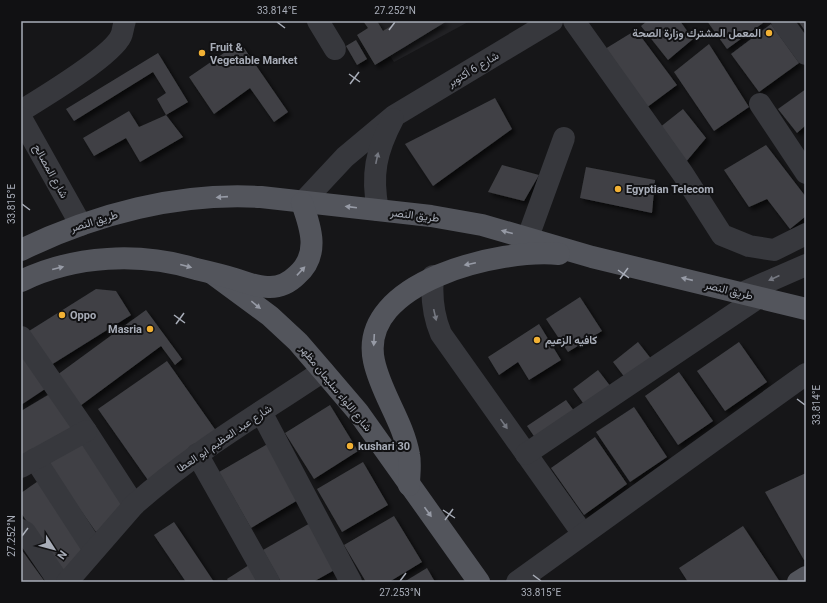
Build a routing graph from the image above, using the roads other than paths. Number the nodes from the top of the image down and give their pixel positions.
1 (124, 21) edge
2 (318, 21) edge
3 (552, 21) edge
4 (574, 21) edge
5 (782, 21) edge
6 (335, 49) dead end
7 (806, 54) edge
8 (760, 104) dead end
9 (21, 111) edge
10 (394, 116) junction
11 (21, 118) edge
12 (564, 138) dead end
13 (806, 174) edge
14 (302, 203) junction
15 (378, 210) junction
16 (81, 225) junction
17 (806, 234) edge
18 (528, 237) junction
19 (21, 250) edge
20 (592, 257) junction
21 (806, 265) edge
22 (213, 274) junction
23 (433, 276) junction
24 (21, 281) edge
25 (751, 295) junction
26 (806, 309) edge
27 (21, 337) edge
28 (323, 371) junction
29 (806, 374) edge
30 (261, 412) junction
31 (86, 431) junction
32 (196, 454) junction
33 (526, 454) junction
34 (28, 463) edge
35 (409, 485) junction
36 (134, 505) junction
37 (21, 530) edge
38 (583, 534) junction
39 (94, 550) junction
40 (806, 576) edge
41 (343, 579) edge
42 (66, 581) edge
43 (269, 582) edge
44 (479, 582) edge
45 (517, 582) edge
46 (798, 582) edge

1 - 9 street
2 - 6 street
3 - 10 street, شارع 6 أكتوبر
4 - 17 street
5 - 7 street
8 - 13 street
10 - 14 street, شارع 6 أكتوبر
15 -> 10 street
11 - 16 street, شارع المصالح
12 - 18 street
15 -> 14 main road, طريق النصر
14 -> 16 main road, طريق النصر
22 -> 14 main road
18 -> 15 main road, طريق النصر
16 - 19 main road, طريق النصر
18 - 20 main road, طريق النصر
20 -> 23 main road
25 -> 20 main road, طريق النصر
21 -> 25 street
24 -> 22 main road
22 -> 28 main road, شارع اللواء سليمان مظهر
23 -> 33 street
23 -> 35 main road
25 - 26 main road, طريق النصر
25 - 33 street
27 - 31 street
28 - 30 street, شارع عبد العظيم ابو العطا
28 - 35 main road, شارع اللواء سليمان مظهر
29 - 38 street
30 - 32 street, شارع عبد العظيم ابو العطا
30 - 41 street
31 - 34 street
31 - 36 street
32 - 36 street, شارع عبد العظيم ابو العطا
32 - 43 street
33 - 38 street
34 - 39 street
35 -> 44 main road, شارع اللواء سليمان مظهر
36 - 39 street, شارع عبد العظيم ابو العطا
37 - 42 street
38 - 45 street
39 - 42 street, شارع عبد العظيم ابو العطا
40 - 46 main road

